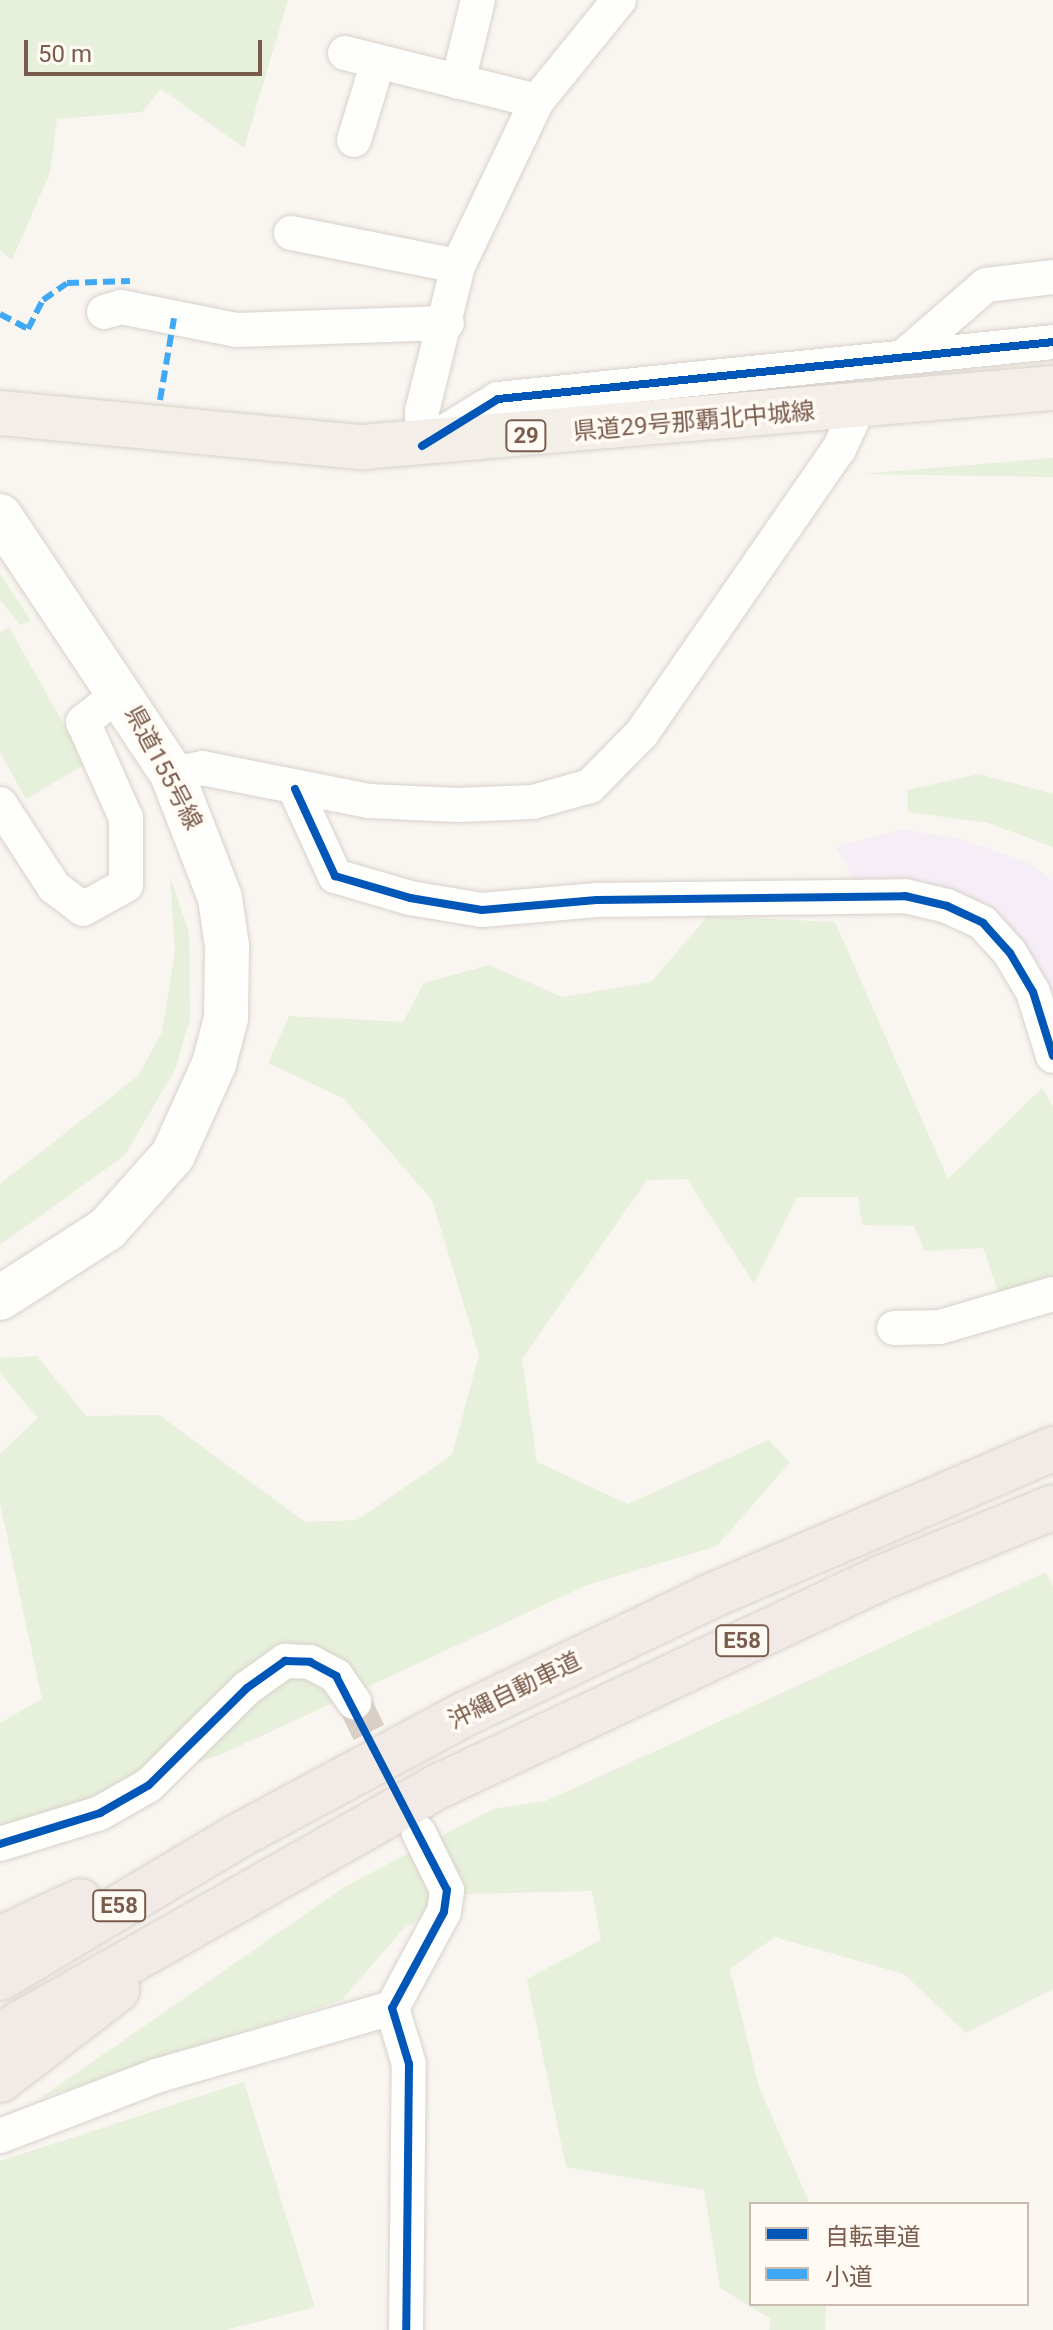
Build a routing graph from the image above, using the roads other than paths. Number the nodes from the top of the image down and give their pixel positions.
1 (478, 0) edge
2 (619, 0) edge
3 (345, 53) dead end
4 (378, 62) junction
5 (458, 82) junction
6 (537, 101) junction
7 (354, 140) dead end
8 (291, 233) dead end
9 (458, 266) junction
10 (1053, 277) edge
11 (104, 312) dead end
12 (447, 323) junction
13 (1053, 342) edge
14 (904, 356) junction
15 (1053, 388) edge
16 (858, 408) junction
17 (0, 413) edge
18 (422, 446) junction
19 (0, 516) edge
20 (121, 692) junction
21 (172, 774) junction
22 (295, 789) junction
23 (0, 804) edge
24 (1053, 1056) edge
25 (1053, 1294) edge
26 (0, 1298) edge
27 (894, 1328) dead end
28 (1053, 1449) edge
29 (1053, 1507) edge
30 (354, 1702) tunnel mouth
31 (419, 1833) tunnel mouth
32 (240, 1835) junction
33 (0, 1844) edge
34 (236, 1897) junction
35 (0, 1939) edge
36 (0, 1978) edge
37 (392, 2008) junction
38 (0, 2035) edge
39 (0, 2080) edge
40 (0, 2136) edge
41 (406, 2330) edge

1 - 5 street
2 - 6 street
3 - 4 street
4 - 5 street
4 - 7 street
5 - 6 street
6 - 9 street
8 - 9 street
9 - 12 street
10 - 14 street
11 - 12 street
12 - 18 street
13 - 14 street
14 - 18 street
15 - 16 main road, 県道29号那覇北中城線 / 29
16 - 18 main road, 県道29号那覇北中城線 / 29
16 - 22 street
17 - 18 main road, 県道29号那覇北中城線 / 29
19 - 20 main road, 県道155号線
20 - 21 main road, 県道155号線
20 - 23 street
21 - 22 street
21 - 26 main road, 県道155号線
22 - 24 street
25 - 27 street
28 - 32 highway, 沖縄自動車道 / E58
29 - 34 highway, E58
30 - 33 street
31 - 37 street
32 - 35 highway
32 - 36 highway, 沖縄自動車道 / E58
34 - 38 highway, E58
34 - 39 highway
37 - 40 street
37 - 41 street

